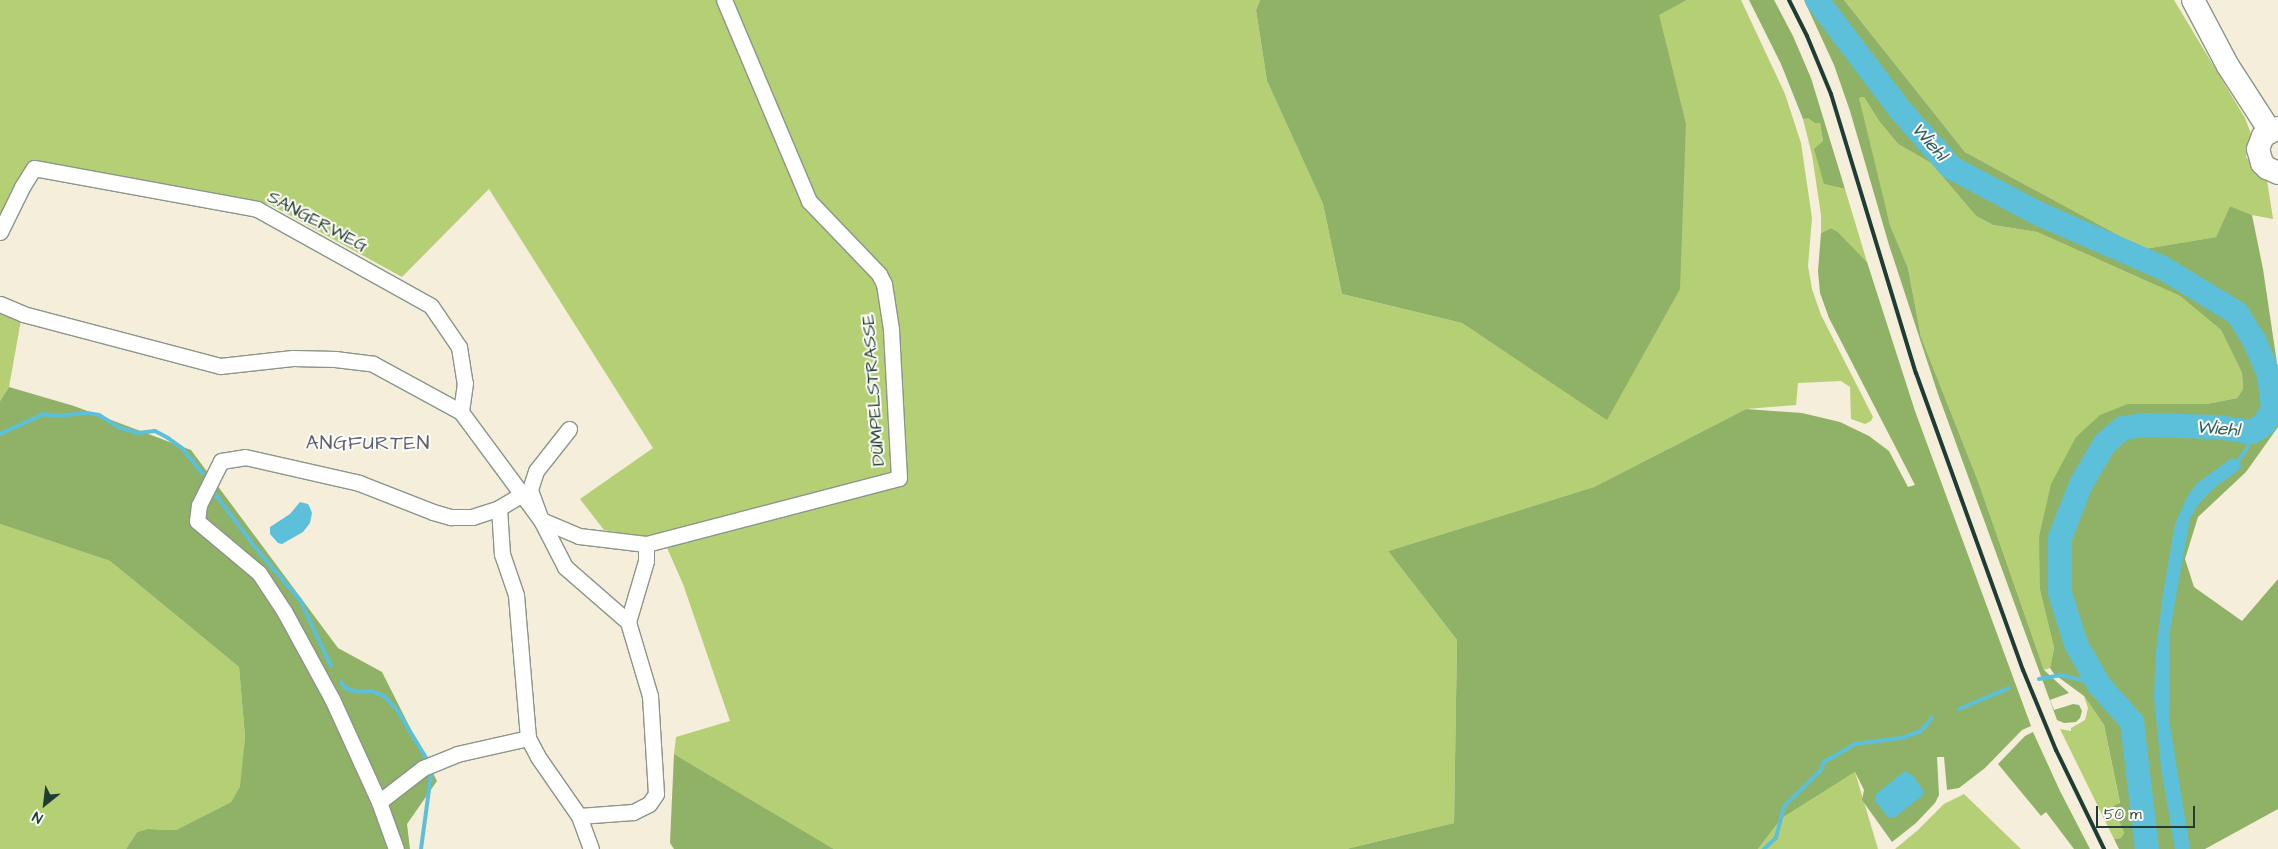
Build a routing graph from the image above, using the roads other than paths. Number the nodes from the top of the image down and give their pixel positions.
1 (724, 0) edge
2 (2193, 0) edge
3 (2274, 130) edge
4 (2278, 172) edge
5 (0, 232) edge
6 (0, 304) edge
7 (461, 412) junction
8 (569, 429) dead end
9 (521, 495) junction
10 (500, 508) junction
11 (541, 520) junction
12 (646, 544) junction
13 (628, 622) junction
14 (528, 738) junction
15 (379, 802) junction
16 (579, 816) junction
17 (396, 849) edge
18 (591, 849) edge

1 - 12 street, DÜMPELSTRASSE
2 - 3 main road
3 - 4 main road
5 - 7 street, SANGERWEG
6 - 7 street
7 - 9 street
8 - 11 street
9 - 10 street
9 - 11 street
10 - 14 street
10 - 15 street
11 - 12 street, DÜMPELSTRASSE
11 - 13 street
12 - 13 street
13 - 16 street
14 - 15 street
14 - 16 street
15 - 17 street
16 - 18 street

